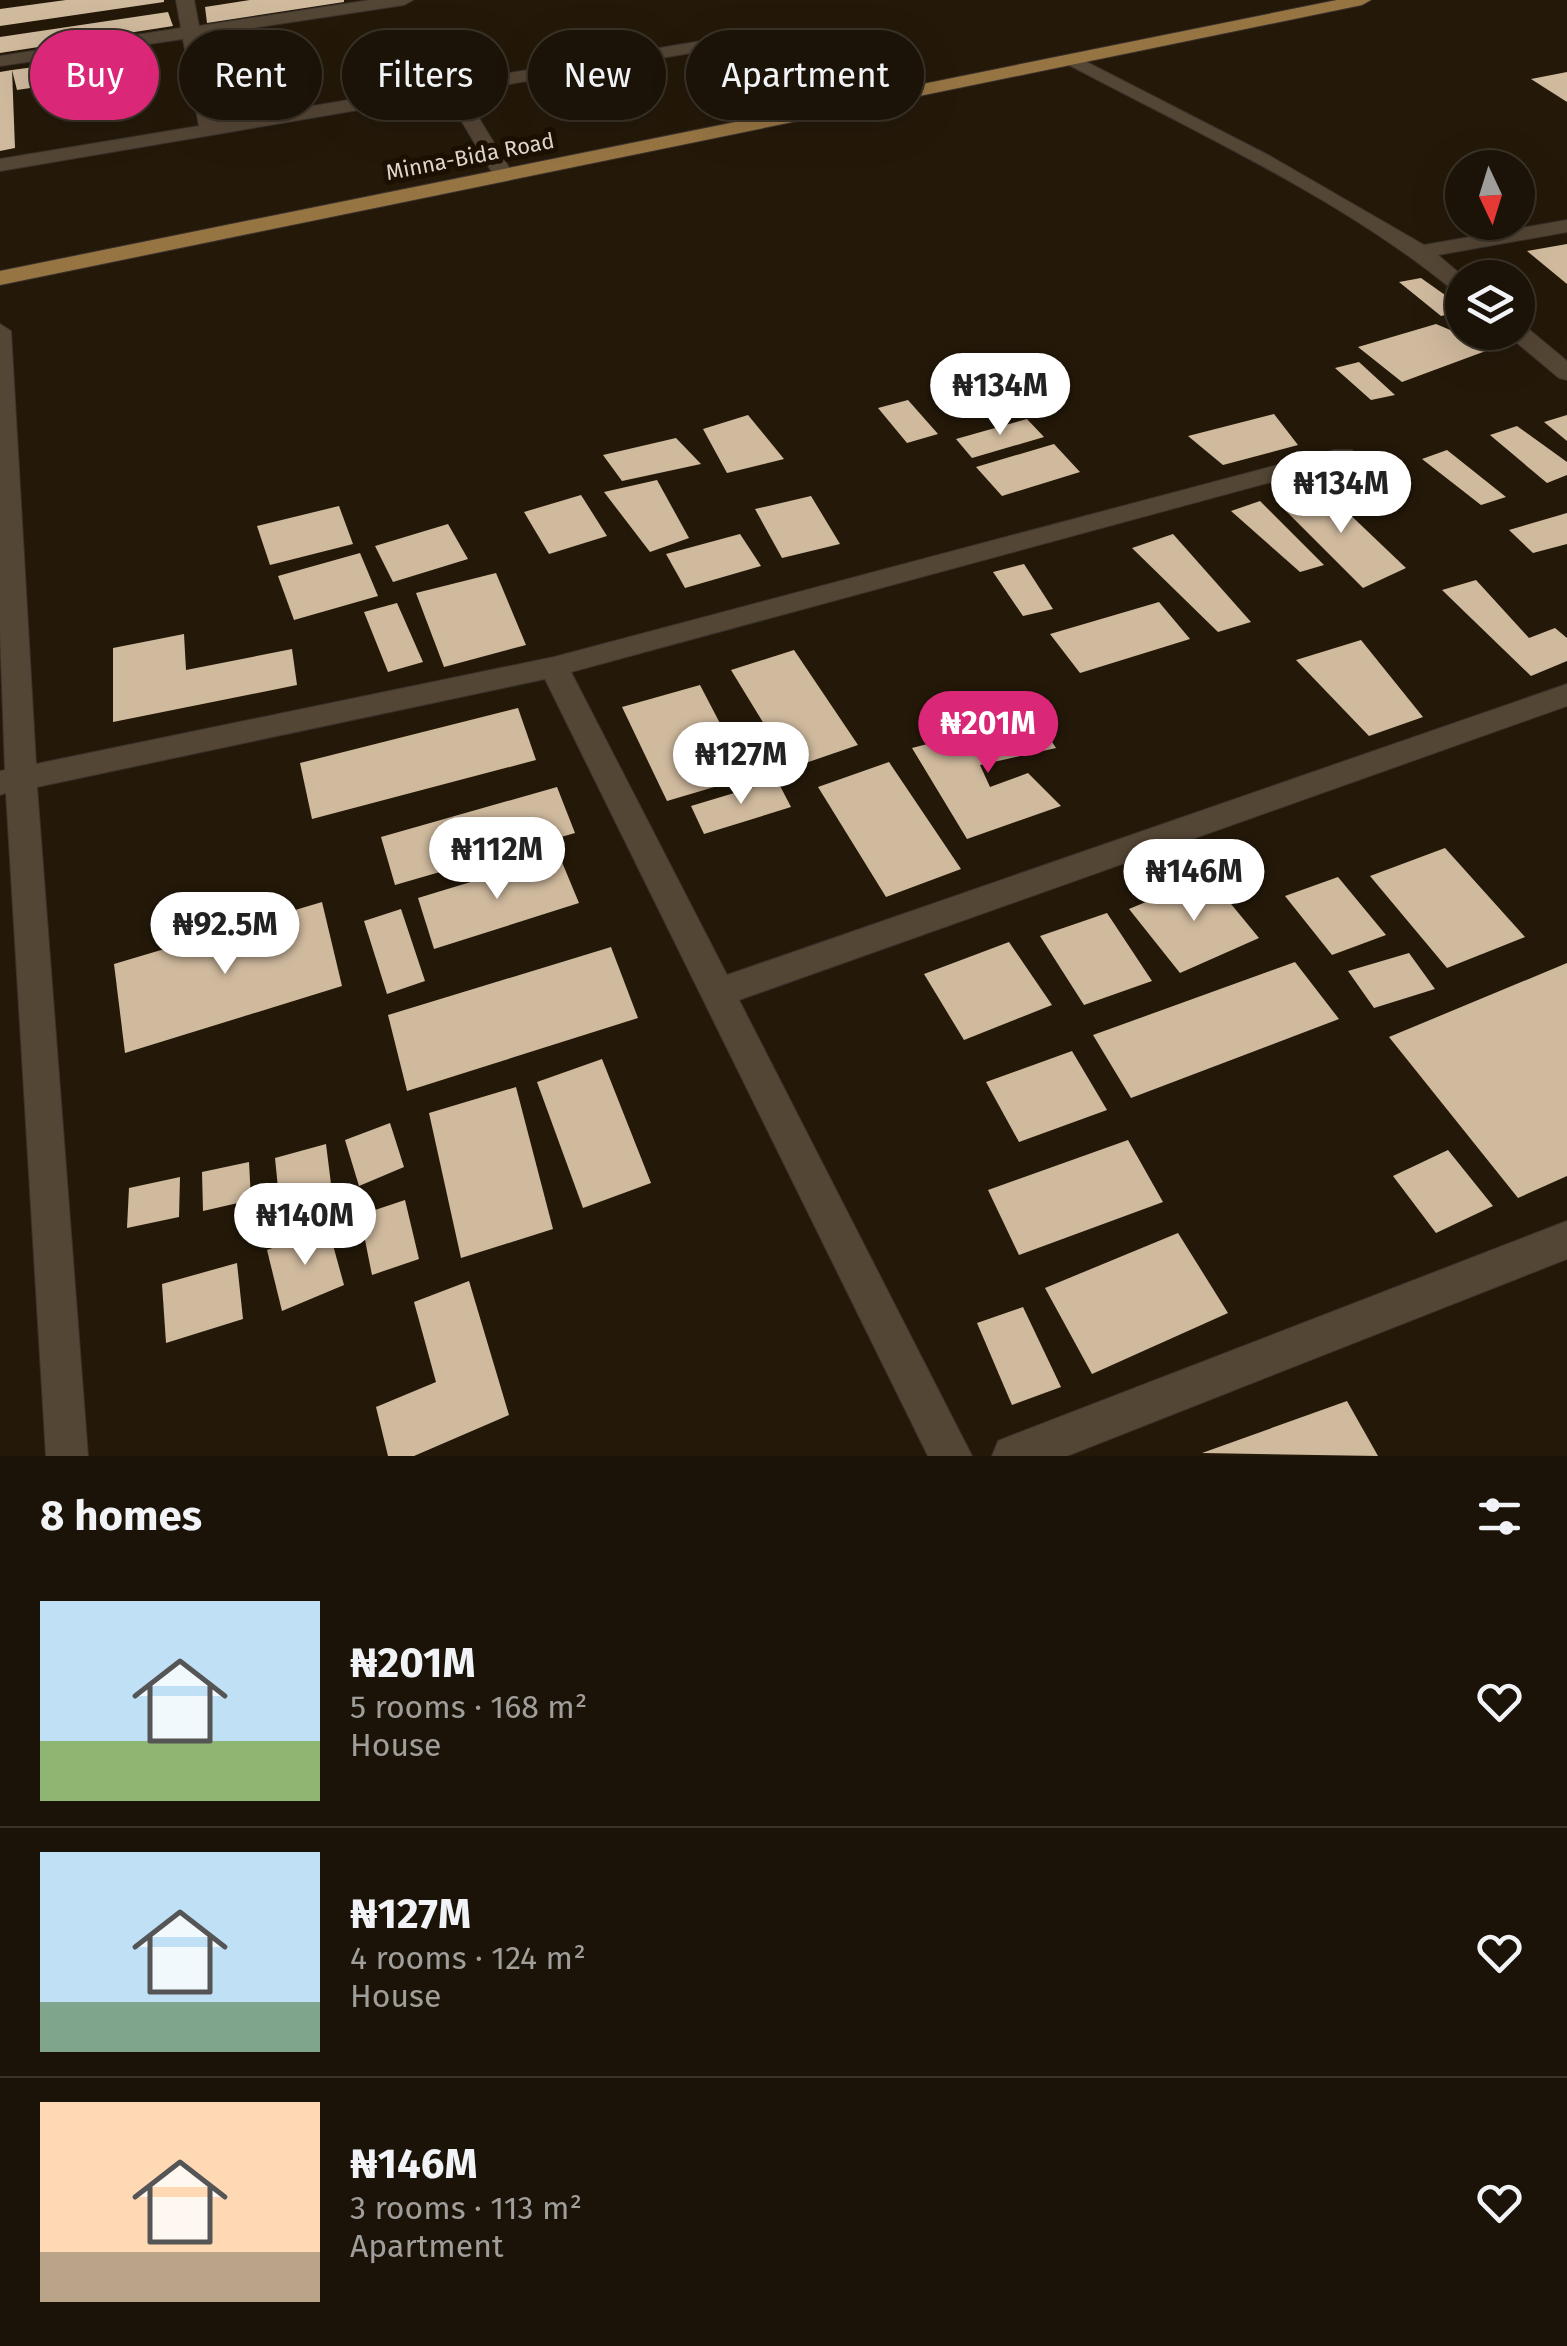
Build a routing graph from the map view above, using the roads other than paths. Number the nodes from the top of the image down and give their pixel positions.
1 (185, 0) edge
2 (404, 0) edge
3 (1362, 0) edge
4 (190, 30) edge
5 (203, 30) edge
6 (179, 34) edge
7 (686, 49) edge
8 (1075, 61) junction
9 (0, 62) edge
10 (508, 79) edge
11 (342, 108) edge
12 (208, 120) edge
13 (471, 120) edge
14 (210, 130) junction
15 (0, 165) edge
16 (503, 174) junction
17 (1567, 226) edge
18 (1421, 252) junction
19 (1445, 272) edge
20 (0, 278) edge
21 (0, 331) edge
22 (1535, 346) edge
23 (1567, 372) edge
24 (1343, 454) dead end
25 (554, 667) junction
26 (1567, 695) edge
27 (11, 781) edge
28 (717, 993) junction
29 (1567, 1240) edge
30 (67, 1456) edge
31 (951, 1456) edge
32 (1013, 1456) edge

1 - 4 street
2 - 5 street
3 - 8 main road, Minna-Bida Road
6 - 9 street
7 - 10 street
8 - 16 main road, Minna-Bida Road
8 - 18 street
11 - 14 street
12 - 14 street
13 - 16 street
14 - 15 street
16 - 20 main road, Minna-Bida Road
17 - 18 street
18 - 19 street
21 - 27 street
22 - 23 street
24 - 25 street
25 - 27 street
25 - 28 street
26 - 28 street
27 - 30 street
28 - 31 street
29 - 32 street

